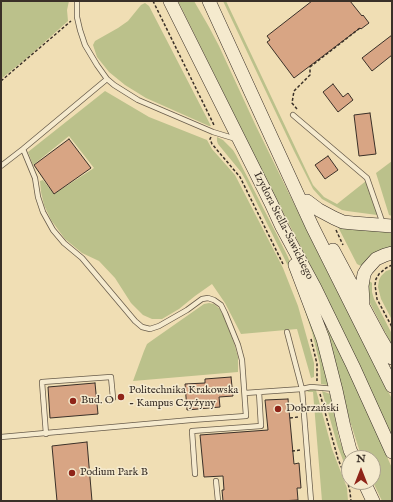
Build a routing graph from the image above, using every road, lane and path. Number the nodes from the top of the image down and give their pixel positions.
1 (77, 1) edge
2 (153, 1) edge
3 (170, 1) edge
4 (209, 1) edge
5 (77, 17) junction
6 (360, 28) dead end
7 (107, 79) junction
8 (1, 81) edge
9 (299, 111) dead end
10 (293, 115) dead end
11 (213, 132) junction
12 (239, 140) junction
13 (23, 149) junction
14 (1, 166) edge
15 (295, 189) junction
16 (307, 201) junction
17 (334, 218) junction
18 (388, 226) edge
19 (282, 228) junction
20 (345, 248) dead end
21 (392, 253) edge
22 (392, 265) edge
23 (285, 268) dead end
24 (365, 309) junction
25 (392, 327) edge
26 (287, 332) dead end
27 (310, 337) dead end
28 (392, 358) edge
29 (392, 386) edge
30 (318, 387) junction
31 (302, 389) junction
32 (336, 390) junction
33 (259, 392) junction
34 (245, 393) junction
35 (112, 398) dead end
36 (192, 420) junction
37 (192, 431) junction
38 (46, 434) junction
39 (1, 438) edge
40 (350, 450) edge
41 (392, 452) edge
42 (195, 474) dead end
43 (216, 481) dead end
44 (361, 490) edge
45 (368, 490) edge
46 (218, 501) edge
47 (311, 501) edge
48 (351, 501) edge
49 (362, 501) edge
50 (373, 501) edge

1 - 5 lane
2 - 11 path
3 - 12 main road, Izydora Stella-Sawickiego
4 - 15 main road
5 - 7 lane
5 - 8 path
6 - 9 path
7 - 11 lane
7 - 13 lane
10 - 18 lane
11 - 12 lane
11 - 23 path
12 - 19 main road, Izydora Stella-Sawickiego
13 - 14 lane
13 - 34 lane
15 - 16 main road
15 - 29 main road
16 - 17 main road
16 - 24 main road
17 - 18 main road
17 - 20 path
19 - 32 main road
19 - 41 main road, Izydora Stella-Sawickiego
21 - 24 main road
22 - 25 path
24 - 28 main road
26 - 31 lane
27 - 30 path
30 - 31 lane
30 - 32 lane
30 - 48 path
31 - 33 lane
31 - 47 lane
32 - 40 main road
33 - 34 lane
33 - 37 lane
34 - 36 lane
35 - 38 lane
36 - 37 lane
36 - 38 lane
37 - 42 lane
38 - 39 lane
43 - 46 lane
44 - 49 main road
45 - 50 main road

